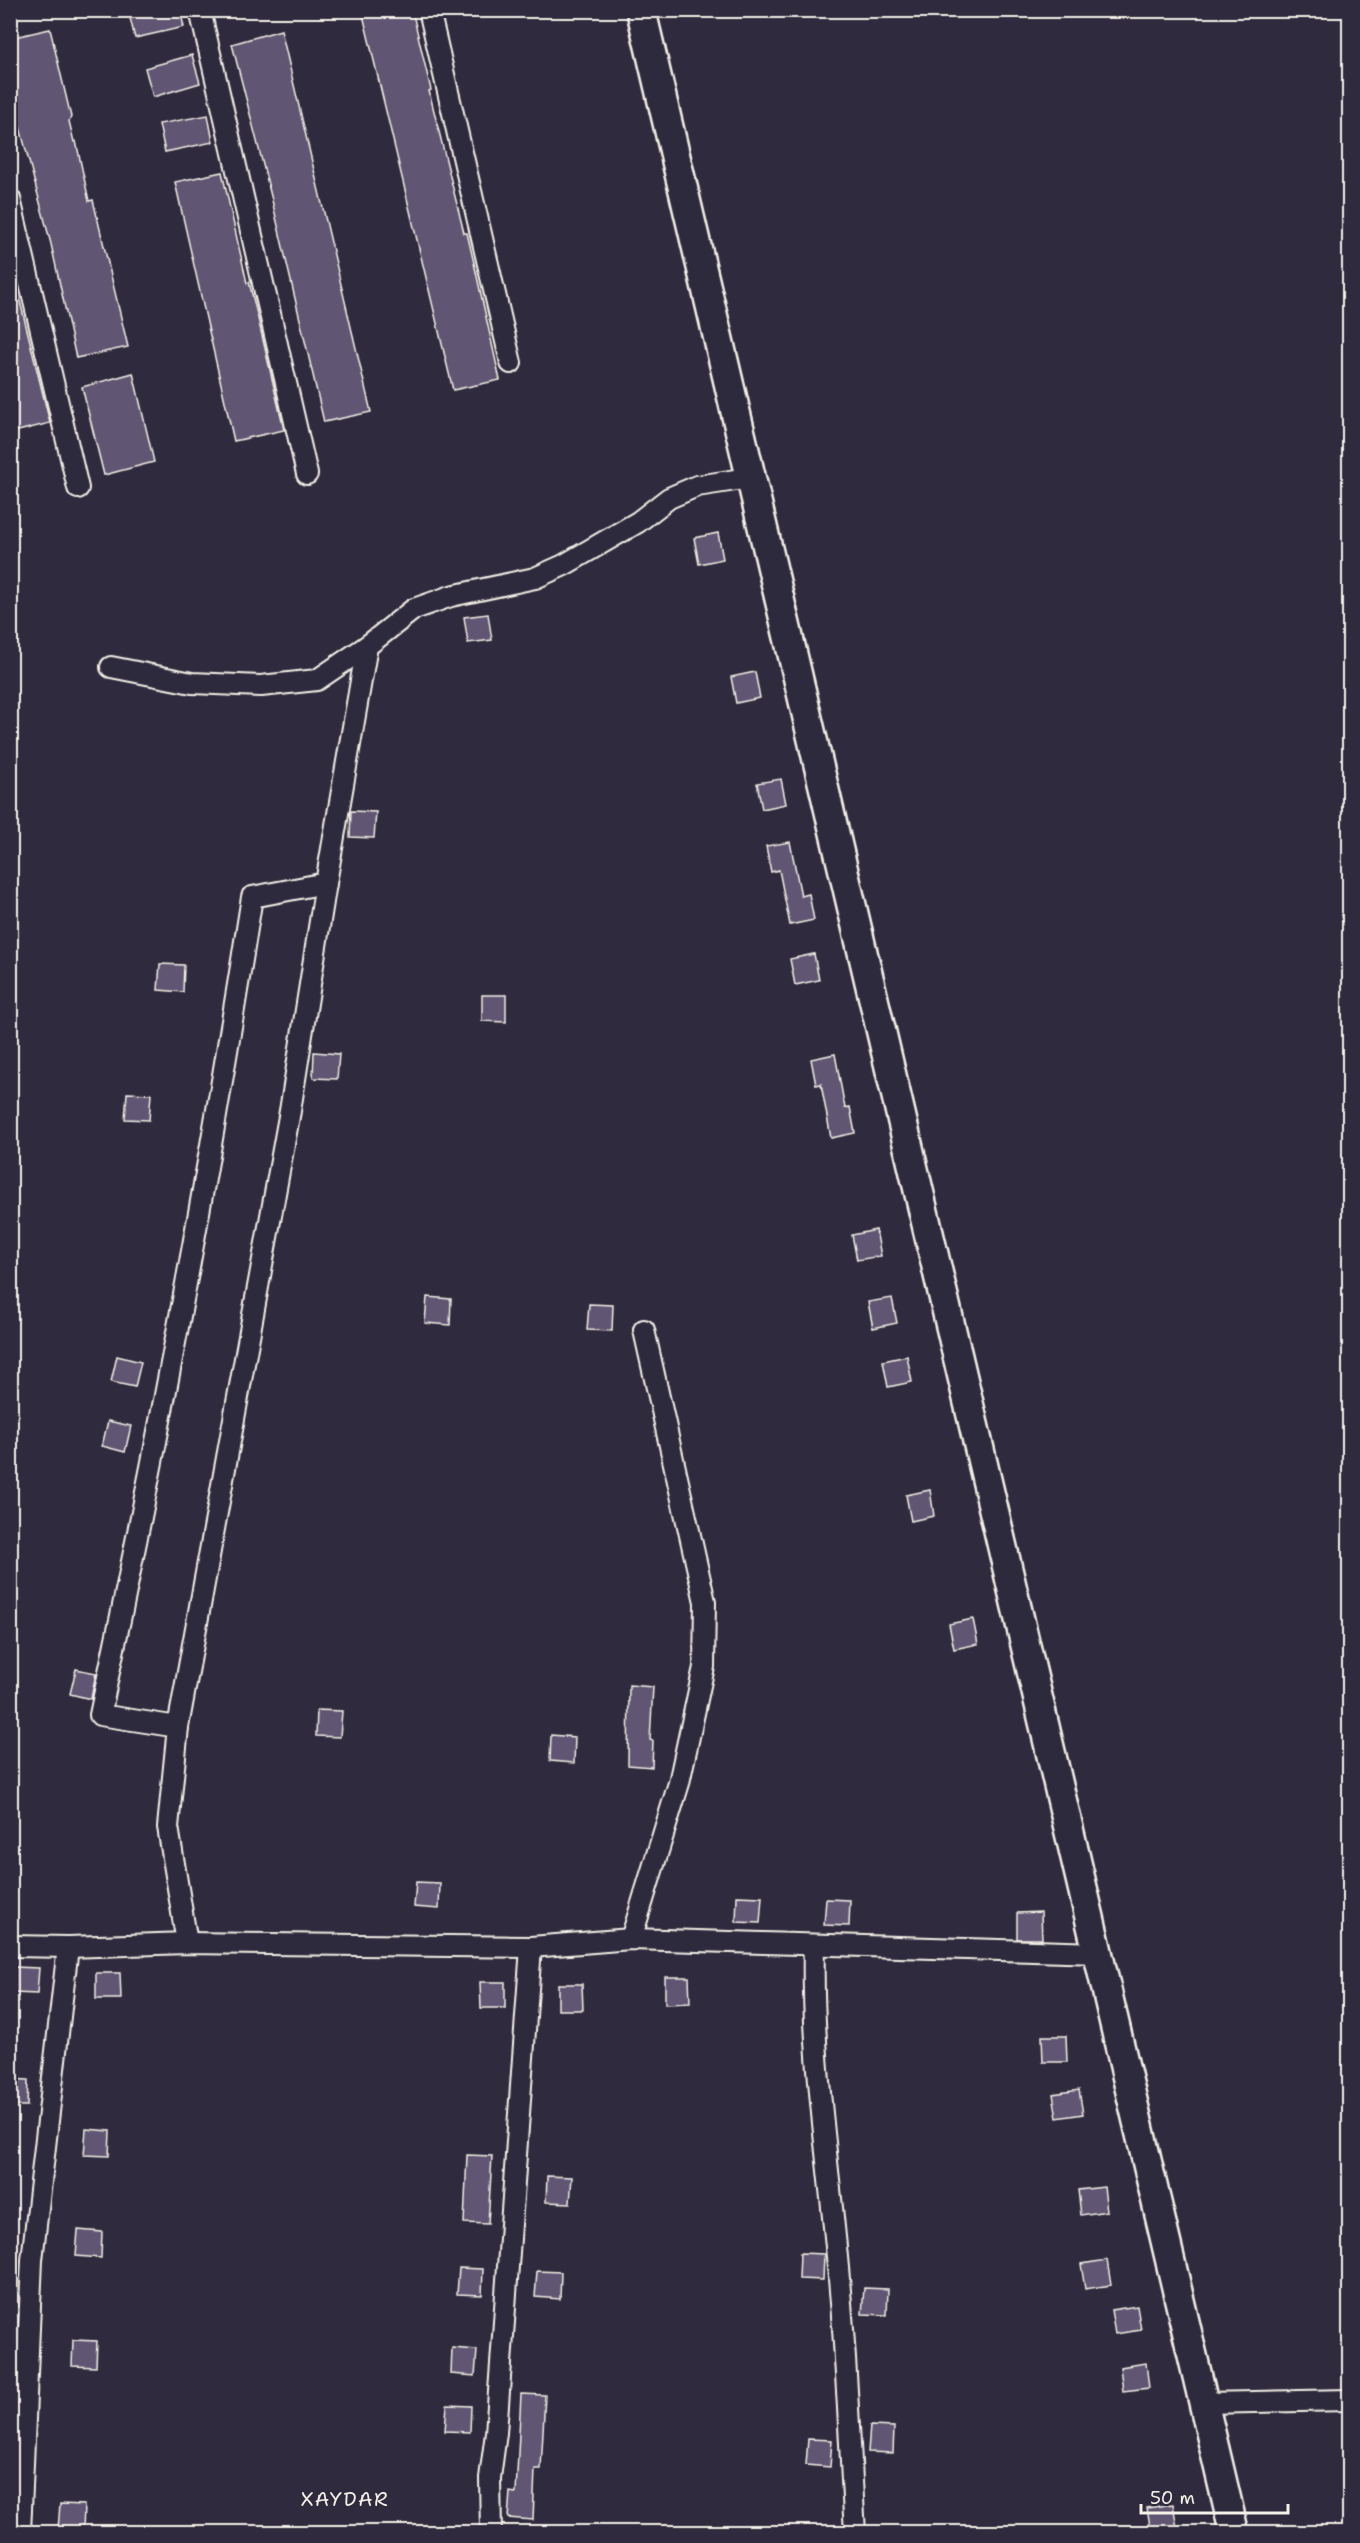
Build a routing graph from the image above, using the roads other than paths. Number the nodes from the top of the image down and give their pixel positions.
1 (200, 10) edge
2 (429, 10) edge
3 (641, 10) edge
4 (10, 199) edge
5 (511, 363) dead end
6 (307, 474) dead end
7 (749, 478) junction
8 (78, 488) dead end
9 (367, 645) junction
10 (111, 667) dead end
11 (326, 883) junction
12 (644, 1330) dead end
13 (178, 1727) junction
14 (632, 1939) junction
15 (187, 1943) junction
16 (10, 1946) edge
17 (814, 1946) junction
18 (68, 1947) junction
19 (531, 1947) junction
20 (1098, 1953) junction
21 (1350, 2400) edge
22 (1204, 2403) junction
23 (20, 2532) edge
24 (491, 2532) edge
25 (855, 2532) edge
26 (1234, 2532) edge

1 - 6 street
2 - 5 street
3 - 7 main road
4 - 8 street
7 - 9 street
7 - 20 main road
9 - 10 street
9 - 11 street
11 - 13 street
11 - 13 street
12 - 14 street
13 - 15 street
14 - 17 street
14 - 19 street
15 - 18 street
15 - 19 street
16 - 18 street
17 - 20 street
17 - 25 street
18 - 23 street
19 - 24 street
20 - 22 main road
21 - 22 street
22 - 26 main road

